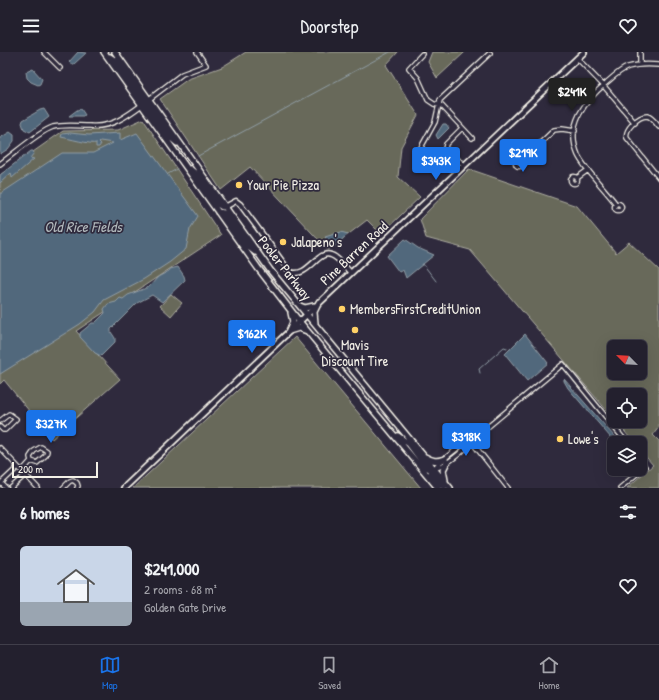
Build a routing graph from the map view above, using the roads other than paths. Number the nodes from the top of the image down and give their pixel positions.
1 (44, 52) edge
2 (104, 52) edge
3 (115, 52) edge
4 (197, 52) edge
5 (584, 52) edge
6 (640, 52) edge
7 (490, 53) edge
8 (422, 54) dead end
9 (577, 58) junction
10 (640, 65) junction
11 (659, 66) edge
12 (60, 68) dead end
13 (603, 85) junction
14 (145, 102) junction
15 (439, 105) junction
16 (635, 123) junction
17 (659, 127) edge
18 (462, 128) junction
19 (575, 130) junction
20 (472, 138) dead end
21 (445, 149) junction
22 (522, 161) dead end
23 (0, 164) edge
24 (184, 165) junction
25 (462, 167) junction
26 (588, 170) junction
27 (577, 178) dead end
28 (659, 178) edge
29 (616, 204) dead end
30 (225, 207) junction
31 (218, 212) junction
32 (260, 256) junction
33 (350, 272) junction
34 (319, 302) junction
35 (297, 304) junction
36 (314, 306) junction
37 (290, 310) junction
38 (306, 314) junction
39 (299, 321) junction
40 (316, 326) junction
41 (289, 331) junction
42 (308, 331) junction
43 (0, 422) edge
44 (387, 426) junction
45 (0, 428) edge
46 (621, 436) edge
47 (470, 441) junction
48 (0, 448) edge
49 (423, 455) junction
50 (446, 460) junction
51 (32, 461) junction
52 (18, 467) junction
53 (22, 471) junction
54 (431, 472) junction
55 (25, 475) junction
56 (634, 476) edge
57 (1, 484) edge
58 (445, 486) edge
59 (6, 488) edge
60 (12, 488) edge
61 (38, 488) edge
62 (63, 488) edge
63 (77, 488) edge
64 (124, 488) edge
65 (438, 488) edge
66 (450, 488) edge
67 (508, 488) edge
68 (620, 488) edge

1 - 12 street
2 - 14 main road
3 - 14 main road, Pooler Parkway
4 - 14 street
5 - 9 main road, Pine Barren Road
6 - 10 street
7 - 15 street
8 - 15 street
9 - 13 street
9 - 25 main road, Pine Barren Road
10 - 11 street
10 - 13 street
13 - 16 street
13 - 19 street
14 - 23 street
14 - 24 main road, Pooler Parkway
14 - 30 main road, Pooler Parkway
15 - 18 street
15 - 21 street
16 - 17 street
16 - 28 street
18 - 20 street
18 - 21 street
19 - 22 street
19 - 26 street
21 - 25 street
24 - 30 main road
24 - 31 main road, Pooler Parkway
25 - 33 main road, Pine Barren Road
26 - 27 street
26 - 29 street
30 - 32 main road, Pooler Parkway
30 - 33 street
31 - 32 main road
31 - 37 main road, Pooler Parkway
32 - 35 main road, Pooler Parkway
33 - 34 main road, Pine Barren Road
34 - 36 main road, Pine Barren Road
34 - 40 main road
35 - 36 main road
35 - 38 main road, Pooler Parkway
36 - 38 main road, Pine Barren Road
37 - 39 main road, Pooler Parkway
37 - 41 main road
38 - 39 main road, Pine Barren Road
38 - 40 main road, Pooler Parkway
39 - 41 main road, Pine Barren Road
39 - 42 main road, Pooler Parkway
40 - 49 main road, Pooler Parkway
41 - 42 main road
41 - 64 main road, Pine Barren Road
42 - 44 main road, Pooler Parkway
43 - 45 street
44 - 54 main road, Pooler Parkway
44 - 54 main road
46 - 47 street
47 - 50 street
47 - 67 street
48 - 52 street
49 - 50 main road
49 - 54 main road, Pooler Parkway
50 - 54 street
50 - 58 main road
51 - 51 street
51 - 53 street
52 - 53 street
52 - 57 street
53 - 55 street
54 - 58 main road, Pooler Parkway
54 - 65 main road, Pooler Parkway
55 - 60 street
55 - 61 street
56 - 68 street
57 - 59 street
58 - 66 main road, Pooler Parkway
62 - 63 street

